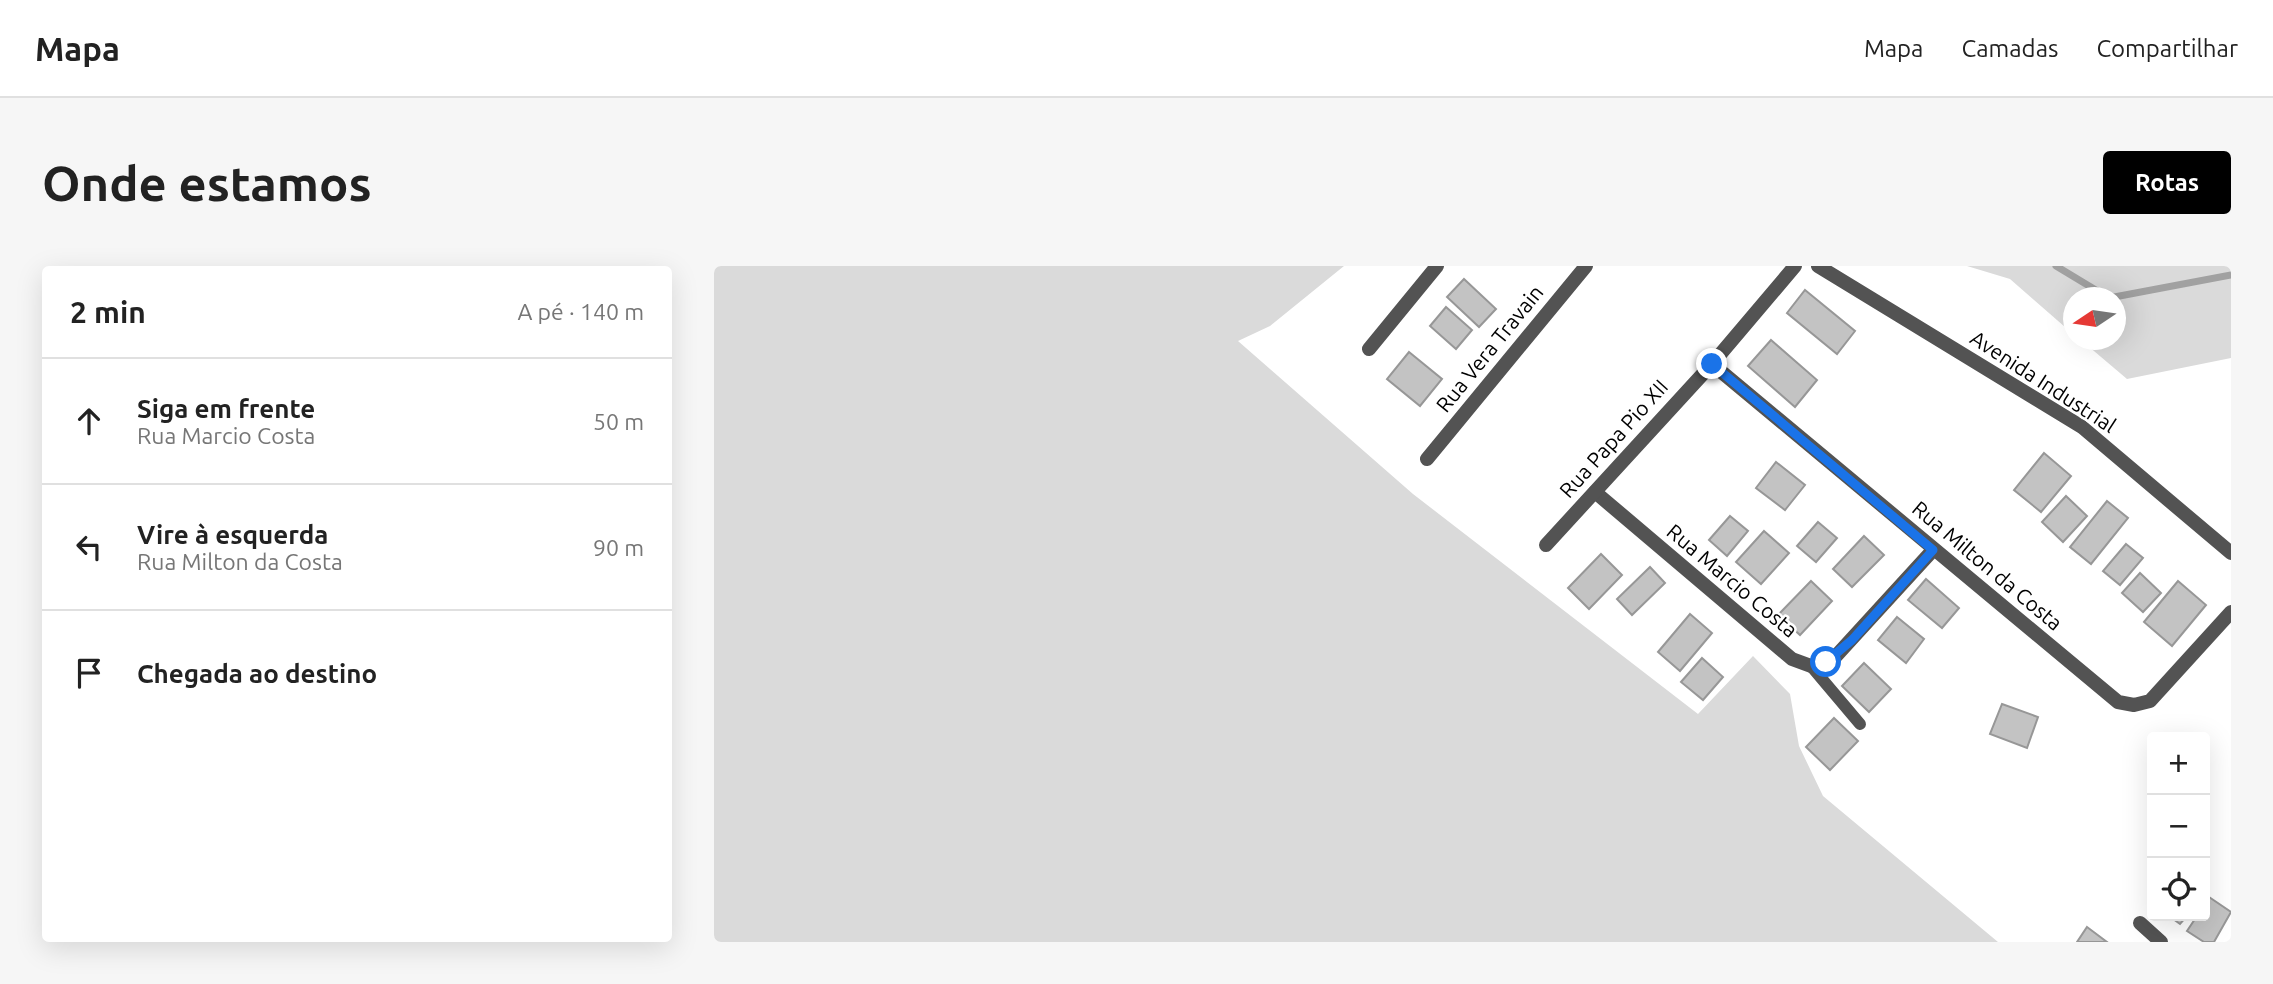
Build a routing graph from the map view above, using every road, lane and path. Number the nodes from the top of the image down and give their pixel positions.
1 (1437, 266) edge
2 (1586, 266) edge
3 (1795, 266) edge
4 (1818, 266) edge
5 (1369, 349) dead end
6 (1712, 364) junction
7 (1427, 459) dead end
8 (1595, 492) junction
9 (1546, 545) dead end
10 (1933, 550) junction
11 (2231, 553) edge
12 (2231, 612) edge
13 (1811, 666) junction
14 (1860, 724) dead end
15 (2140, 923) dead end
16 (2161, 942) edge

1 - 5 street
2 - 7 street, Rua Vera Travain
3 - 6 street, Rua Papa Pio XII
4 - 11 street, Avenida Industrial
6 - 8 street, Rua Papa Pio XII
6 - 10 street, Rua Milton da Costa
8 - 9 street, Rua Papa Pio XII
8 - 13 street, Rua Marcio Costa
10 - 12 street, Rua Milton da Costa
10 - 13 street
13 - 14 lane
15 - 16 street

